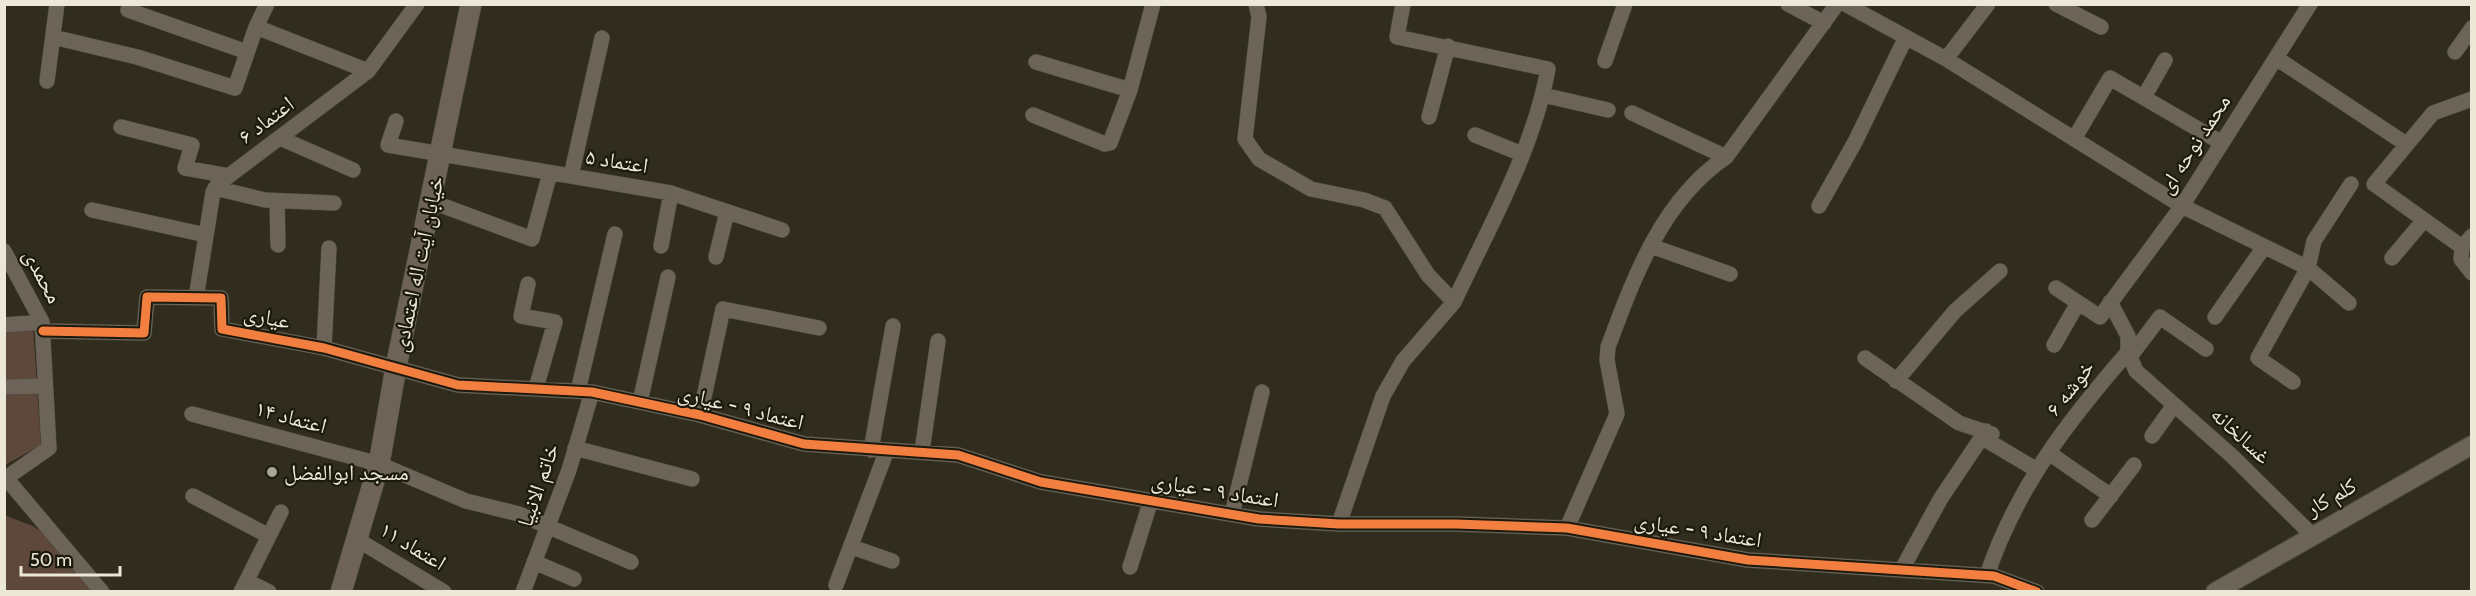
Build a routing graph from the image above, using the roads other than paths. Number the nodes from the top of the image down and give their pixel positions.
1 (57, 4) edge
2 (267, 4) edge
3 (417, 4) edge
4 (471, 4) edge
5 (1153, 4) edge
6 (1256, 4) edge
7 (1403, 4) edge
8 (1625, 4) edge
9 (1788, 4) edge
10 (1837, 4) edge
11 (1845, 4) edge
12 (1988, 4) edge
13 (2056, 4) edge
14 (2310, 4) edge
15 (128, 10) dead end
16 (1824, 23) junction
17 (255, 27) junction
18 (2101, 27) dead end
19 (2472, 28) edge
20 (53, 37) junction
21 (1905, 37) junction
22 (602, 38) dead end
23 (1448, 46) junction
24 (247, 52) junction
25 (2455, 52) dead end
26 (2276, 58) junction
27 (1946, 59) junction
28 (2165, 60) dead end
29 (1605, 61) dead end
30 (1036, 62) dead end
31 (368, 71) junction
32 (47, 81) dead end
33 (1130, 90) junction
34 (1543, 95) junction
35 (2144, 97) junction
36 (2472, 99) edge
37 (1608, 110) dead end
38 (1632, 113) dead end
39 (1033, 116) dead end
40 (1429, 117) dead end
41 (396, 121) dead end
42 (121, 127) dead end
43 (1475, 135) dead end
44 (279, 138) junction
45 (2074, 139) junction
46 (2222, 143) junction
47 (2406, 144) junction
48 (440, 153) junction
49 (1522, 154) junction
50 (1726, 157) junction
51 (353, 170) dead end
52 (550, 173) junction
53 (229, 176) junction
54 (570, 176) junction
55 (2351, 183) dead end
56 (215, 188) junction
57 (671, 193) junction
58 (277, 201) junction
59 (430, 201) junction
60 (334, 203) dead end
61 (1819, 206) dead end
62 (2182, 206) junction
63 (92, 210) dead end
64 (728, 212) junction
65 (2424, 220) junction
66 (782, 230) dead end
67 (615, 234) dead end
68 (206, 235) junction
69 (2467, 241) edge
70 (278, 245) dead end
71 (661, 246) dead end
72 (1651, 246) junction
73 (2264, 247) junction
74 (329, 248) dead end
75 (4, 251) edge
76 (716, 257) dead end
77 (2392, 258) dead end
78 (2308, 268) junction
79 (2000, 271) dead end
80 (2472, 273) edge
81 (1730, 274) dead end
82 (668, 277) dead end
83 (528, 284) dead end
84 (2056, 288) dead end
85 (196, 298) junction
86 (1454, 302) junction
87 (2110, 302) junction
88 (2078, 303) junction
89 (2349, 303) dead end
90 (2215, 317) dead end
91 (4, 325) edge
92 (892, 326) dead end
93 (42, 327) junction
94 (819, 328) dead end
95 (938, 341) dead end
96 (2054, 345) dead end
97 (324, 348) junction
98 (2206, 349) dead end
99 (1864, 358) dead end
100 (2131, 360) junction
101 (396, 367) junction
102 (1896, 381) junction
103 (2293, 382) dead end
104 (45, 386) junction
105 (4, 387) edge
106 (536, 388) junction
107 (585, 391) junction
108 (1262, 392) dead end
109 (640, 402) junction
110 (2174, 405) junction
111 (192, 414) dead end
112 (700, 416) junction
113 (1986, 431) junction
114 (2152, 436) dead end
115 (2472, 445) edge
116 (575, 448) junction
117 (879, 450) junction
118 (922, 451) junction
119 (2049, 453) junction
120 (380, 464) junction
121 (2134, 465) dead end
122 (2037, 470) junction
123 (692, 479) dead end
124 (193, 496) dead end
125 (2111, 496) junction
126 (1151, 500) junction
127 (281, 512) dead end
128 (1232, 514) junction
129 (2092, 520) dead end
130 (1339, 524) junction
131 (548, 527) junction
132 (1567, 528) junction
133 (2312, 535) junction
134 (269, 536) junction
135 (358, 540) junction
136 (852, 547) junction
137 (892, 561) dead end
138 (534, 562) junction
139 (632, 562) dead end
140 (1130, 567) dead end
141 (1902, 569) junction
142 (1988, 576) junction
143 (574, 579) dead end
144 (836, 585) dead end
145 (244, 586) edge
146 (102, 591) edge
147 (269, 591) edge
148 (341, 591) edge
149 (444, 591) edge
150 (523, 591) edge
151 (2037, 591) edge
152 (2215, 591) edge

1 - 20 street
2 - 17 street
3 - 31 street, اعتماد ۶
4 - 48 main road, خیابان آیت اله اعتمادی
5 - 33 street
6 - 86 street
7 - 23 street
8 - 29 street
9 - 16 street
10 - 16 street
11 - 21 street
12 - 27 street
13 - 18 street
14 - 26 street, محمد نوحه ای
15 - 24 street
16 - 50 street
17 - 24 street
17 - 31 street
19 - 25 street
20 - 24 street
20 - 32 street
21 - 27 street
21 - 61 street
22 - 54 street
23 - 34 street
23 - 40 street
26 - 46 street, محمد نوحه ای
26 - 47 street
27 - 45 street
28 - 35 street
30 - 33 street
31 - 44 street, اعتماد ۶
33 - 39 street
34 - 37 street
34 - 49 street
35 - 45 street
35 - 46 street
36 - 47 street
38 - 50 street
41 - 48 street, اعتماد ۵
42 - 53 street
43 - 49 street
44 - 51 street
44 - 53 street, اعتماد ۶
45 - 62 street
46 - 62 street, محمد نوحه ای
47 - 65 street
48 - 52 street, اعتماد ۵
48 - 59 main road, خیابان آیت اله اعتمادی
49 - 86 street
50 - 72 street
52 - 54 street, اعتماد ۵
52 - 59 street
53 - 56 street, اعتماد ۶
54 - 57 street, اعتماد ۵
55 - 78 street
56 - 58 street
56 - 68 street
57 - 64 street, اعتماد ۵
57 - 71 street
58 - 60 street
58 - 70 street
59 - 101 main road, خیابان آیت اله اعتمادی
62 - 73 street
62 - 87 street, محمد نوحه ای
63 - 68 street
64 - 66 street, اعتماد ۵
64 - 76 street
65 - 69 street
65 - 77 street
67 - 107 street, خاتم الانبیا
68 - 85 street
69 - 80 street
72 - 81 street
72 - 132 street
73 - 78 street
73 - 90 street
74 - 97 street
75 - 93 street, محمدی
78 - 89 street
78 - 103 street
79 - 102 street
82 - 109 street
83 - 106 street
84 - 88 street
85 - 93 street
85 - 97 street, عیاری
86 - 130 street
87 - 88 street
87 - 100 street
88 - 96 street
91 - 93 street
92 - 117 street
93 - 104 street
94 - 112 street
95 - 118 street
97 - 101 street, اعتماد ۹ - عیاری
98 - 100 street, خوشه ۶
99 - 102 street
100 - 110 street, غسالخانه
100 - 119 street, خوشه ۶
101 - 106 street, اعتماد ۹ - عیاری
101 - 120 main road, خیابان آیت اله اعتمادی
102 - 113 street
104 - 105 street
104 - 146 street
106 - 107 street, اعتماد ۹ - عیاری
107 - 109 street, اعتماد ۹ - عیاری
107 - 116 street, خاتم الانبیا
108 - 128 street
109 - 112 street, اعتماد ۹ - عیاری
110 - 114 street
110 - 133 street, غسالخانه
111 - 120 street, اعتماد ۱۴
112 - 117 street, اعتماد ۹ - عیاری
113 - 122 street
113 - 141 street
115 - 133 street, کلم کار
116 - 123 street
116 - 131 street, خاتم الانبیا
117 - 118 street, اعتماد ۹ - عیاری
117 - 136 street
118 - 126 street, اعتماد ۹ - عیاری
119 - 122 street, خوشه ۶
119 - 125 street
120 - 131 street, اعتماد ۱۴
120 - 135 main road, خیابان آیت اله اعتمادی
121 - 125 street
122 - 142 street, خوشه ۶
124 - 134 street
125 - 129 street
126 - 128 street, اعتماد ۹ - عیاری
126 - 140 street
127 - 134 street
128 - 130 street, اعتماد ۹ - عیاری
130 - 132 street, اعتماد ۹ - عیاری
131 - 138 street, خاتم الانبیا
131 - 139 street, اعتماد ۱۴
132 - 141 street, اعتماد ۹ - عیاری
133 - 152 street, کلم کار
134 - 145 street
135 - 148 main road, خیابان آیت اله اعتمادی
135 - 149 street, اعتماد ۱۱
136 - 137 street
136 - 144 street
138 - 143 street
138 - 150 street, خاتم الانبیا
141 - 142 street, اعتماد ۹ - عیاری
142 - 151 street, اعتماد ۹ - عیاری
145 - 147 street

